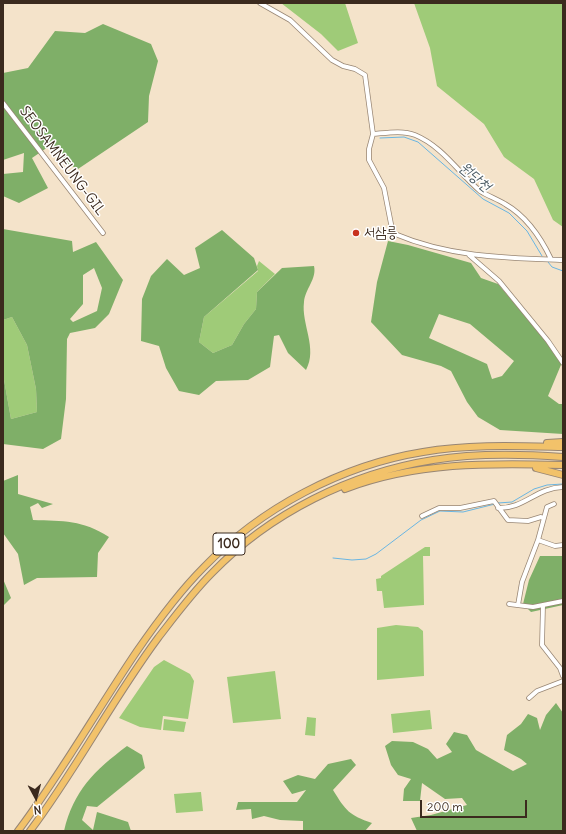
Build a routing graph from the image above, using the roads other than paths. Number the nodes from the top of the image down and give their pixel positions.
1 (260, 3) edge
2 (3, 103) edge
3 (373, 134) junction
4 (103, 233) dead end
5 (468, 255) junction
6 (551, 260) junction
7 (563, 260) edge
8 (563, 363) edge
9 (563, 442) edge
10 (487, 446) junction
11 (563, 447) edge
12 (563, 457) edge
13 (482, 463) junction
14 (563, 465) edge
15 (563, 475) edge
16 (563, 487) edge
17 (554, 504) dead end
18 (497, 505) junction
19 (286, 514) junction
20 (422, 516) dead end
21 (543, 518) junction
22 (538, 540) junction
23 (563, 545) edge
24 (563, 601) edge
25 (509, 604) dead end
26 (518, 605) junction
27 (543, 605) junction
28 (563, 676) edge
29 (563, 681) edge
30 (529, 698) dead end
31 (18, 831) edge
32 (30, 831) edge

1 - 3 street
2 - 4 street, SEOSAMNEUNG-GIL
3 - 5 street
3 - 6 street
5 - 6 street
5 - 8 street
6 - 7 street
9 - 10 highway
10 - 11 highway, 100
10 - 31 highway, 100
12 - 19 highway, 100
13 - 14 highway
13 - 15 highway
13 - 19 highway
16 - 18 street
17 - 21 street
18 - 20 street
18 - 21 street
19 - 32 highway, 100
21 - 22 street
22 - 23 street
22 - 26 street
24 - 27 street
25 - 26 street
26 - 27 street
27 - 28 street
29 - 30 street

